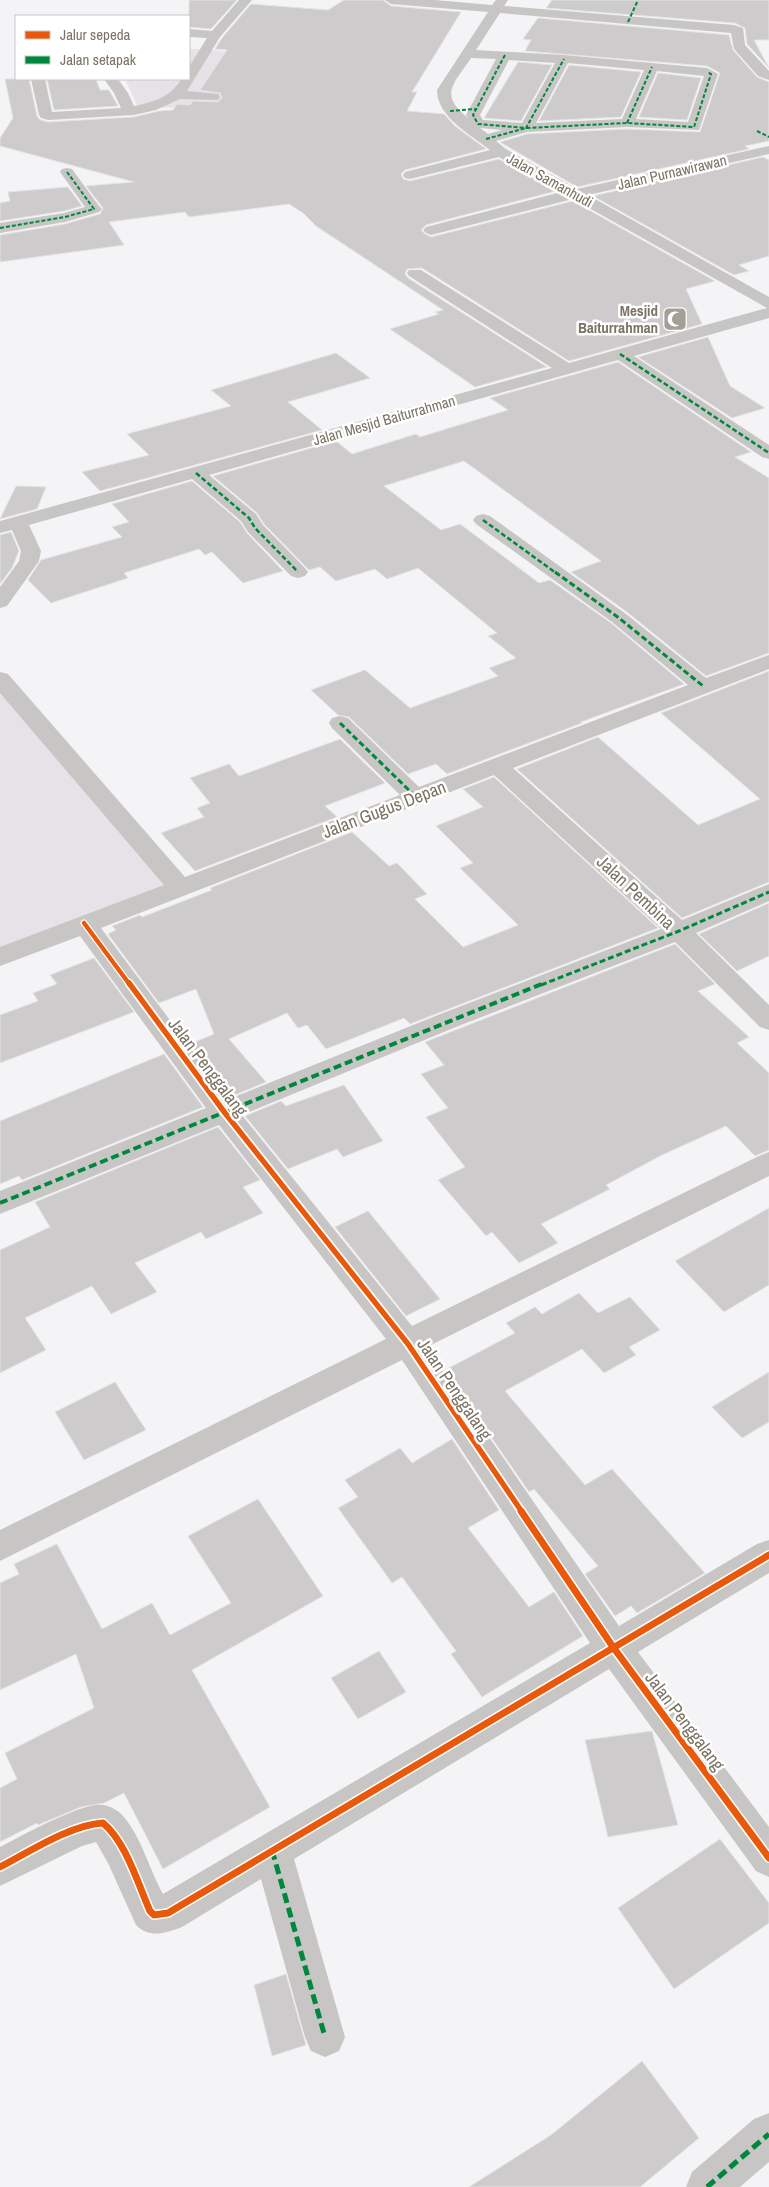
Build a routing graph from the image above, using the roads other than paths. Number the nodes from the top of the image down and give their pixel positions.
1 (246, 0) edge
2 (391, 0) edge
3 (638, 0) edge
4 (500, 4) edge
5 (628, 22) junction
6 (190, 34) edge
7 (216, 35) junction
8 (190, 52) edge
9 (204, 53) junction
10 (468, 54) junction
11 (505, 55) junction
12 (564, 59) junction
13 (652, 67) junction
14 (190, 75) edge
15 (769, 76) edge
16 (38, 80) edge
17 (112, 80) edge
18 (187, 80) edge
19 (178, 94) junction
20 (212, 97) dead end
21 (476, 109) junction
22 (129, 110) junction
23 (450, 111) junction
24 (627, 123) junction
25 (526, 128) junction
26 (486, 139) junction
27 (769, 150) edge
28 (501, 152) junction
29 (67, 172) dead end
30 (410, 175) dead end
31 (574, 194) junction
32 (0, 228) edge
33 (430, 230) dead end
34 (415, 273) dead end
35 (769, 304) edge
36 (769, 313) edge
37 (620, 354) junction
38 (566, 370) junction
39 (769, 453) edge
40 (196, 473) junction
41 (482, 520) dead end
42 (9, 525) edge
43 (298, 572) dead end
44 (0, 602) edge
45 (769, 662) edge
46 (0, 679) edge
47 (703, 686) junction
48 (340, 723) dead end
49 (499, 766) junction
50 (416, 797) junction
51 (179, 886) junction
52 (769, 892) edge
53 (84, 923) junction
54 (679, 931) junction
55 (0, 957) edge
56 (769, 1021) edge
57 (225, 1113) junction
58 (769, 1163) edge
59 (0, 1203) edge
60 (408, 1344) junction
61 (0, 1546) edge
62 (769, 1556) edge
63 (613, 1647) junction
64 (272, 1850) junction
65 (769, 1858) edge
66 (0, 1867) edge
67 (325, 2036) dead end
68 (769, 2134) edge
69 (708, 2187) edge

1 - 7 street
2 - 4 street
3 - 5 street
4 - 5 street
4 - 10 street
5 - 15 street
6 - 7 street
7 - 9 street
8 - 9 street
9 - 14 street
10 - 11 street
10 - 23 street
11 - 12 street
11 - 21 street
12 - 13 street
12 - 25 street
13 - 24 street
13 - 24 street
16 - 22 street
17 - 22 street
18 - 19 street
19 - 20 street
19 - 22 street
21 - 23 street
21 - 25 street
23 - 26 street, Jalan Samanhudi
24 - 25 street
25 - 26 street
26 - 28 street, Jalan Samanhudi
27 - 31 street, Jalan Purnawirawan
28 - 30 street
28 - 31 street, Jalan Samanhudi
29 - 32 street
31 - 33 street, Jalan Purnawirawan
31 - 35 street, Jalan Samanhudi
34 - 38 street
36 - 37 street, Jalan Mesjid Baiturrahman
37 - 38 street, Jalan Mesjid Baiturrahman
37 - 39 street
38 - 40 street, Jalan Mesjid Baiturrahman
40 - 42 street, Jalan Mesjid Baiturrahman
40 - 43 street
41 - 47 street
42 - 44 street
45 - 47 street, Jalan Gugus Depan
46 - 51 street
47 - 49 street, Jalan Gugus Depan
48 - 50 street
49 - 50 street, Jalan Gugus Depan
49 - 54 street, Jalan Pembina
50 - 51 street, Jalan Gugus Depan
51 - 53 street, Jalan Gugus Depan
52 - 54 street
53 - 55 street, Jalan Gugus Depan
53 - 57 street, Jalan Penggalang
54 - 56 street, Jalan Pembina
54 - 57 street
57 - 59 street
57 - 60 street, Jalan Penggalang
58 - 60 street
60 - 61 street
60 - 63 street, Jalan Penggalang
62 - 63 street
63 - 64 street
63 - 65 street, Jalan Penggalang
64 - 66 street
64 - 67 street
68 - 69 street

